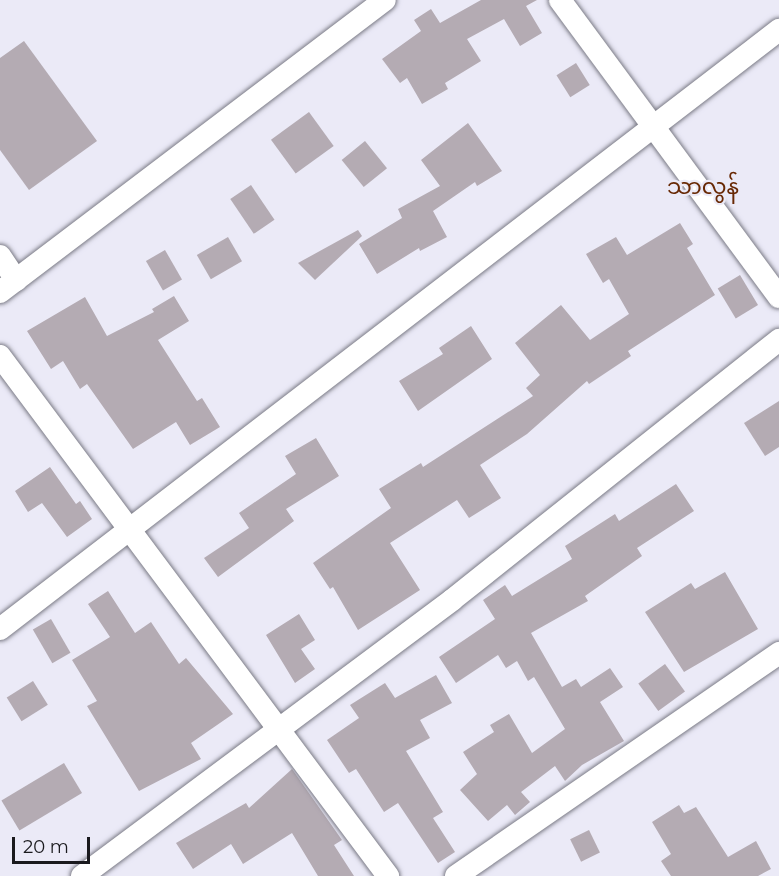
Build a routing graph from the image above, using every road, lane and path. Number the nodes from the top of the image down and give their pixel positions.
1 (560, 0) edge
2 (374, 3) edge
3 (779, 30) edge
4 (652, 125) junction
5 (0, 256) edge
6 (8, 286) edge
7 (779, 297) edge
8 (779, 340) edge
9 (0, 356) edge
10 (130, 529) junction
11 (0, 629) edge
12 (779, 653) edge
13 (278, 730) junction
14 (82, 876) edge
15 (388, 876) edge
16 (456, 876) edge

1 - 4 street
2 - 6 street
3 - 4 street
4 - 7 street
4 - 10 street
5 - 6 street
8 - 13 street
9 - 10 street
10 - 11 street
10 - 13 street
12 - 16 street
13 - 14 street
13 - 15 street

